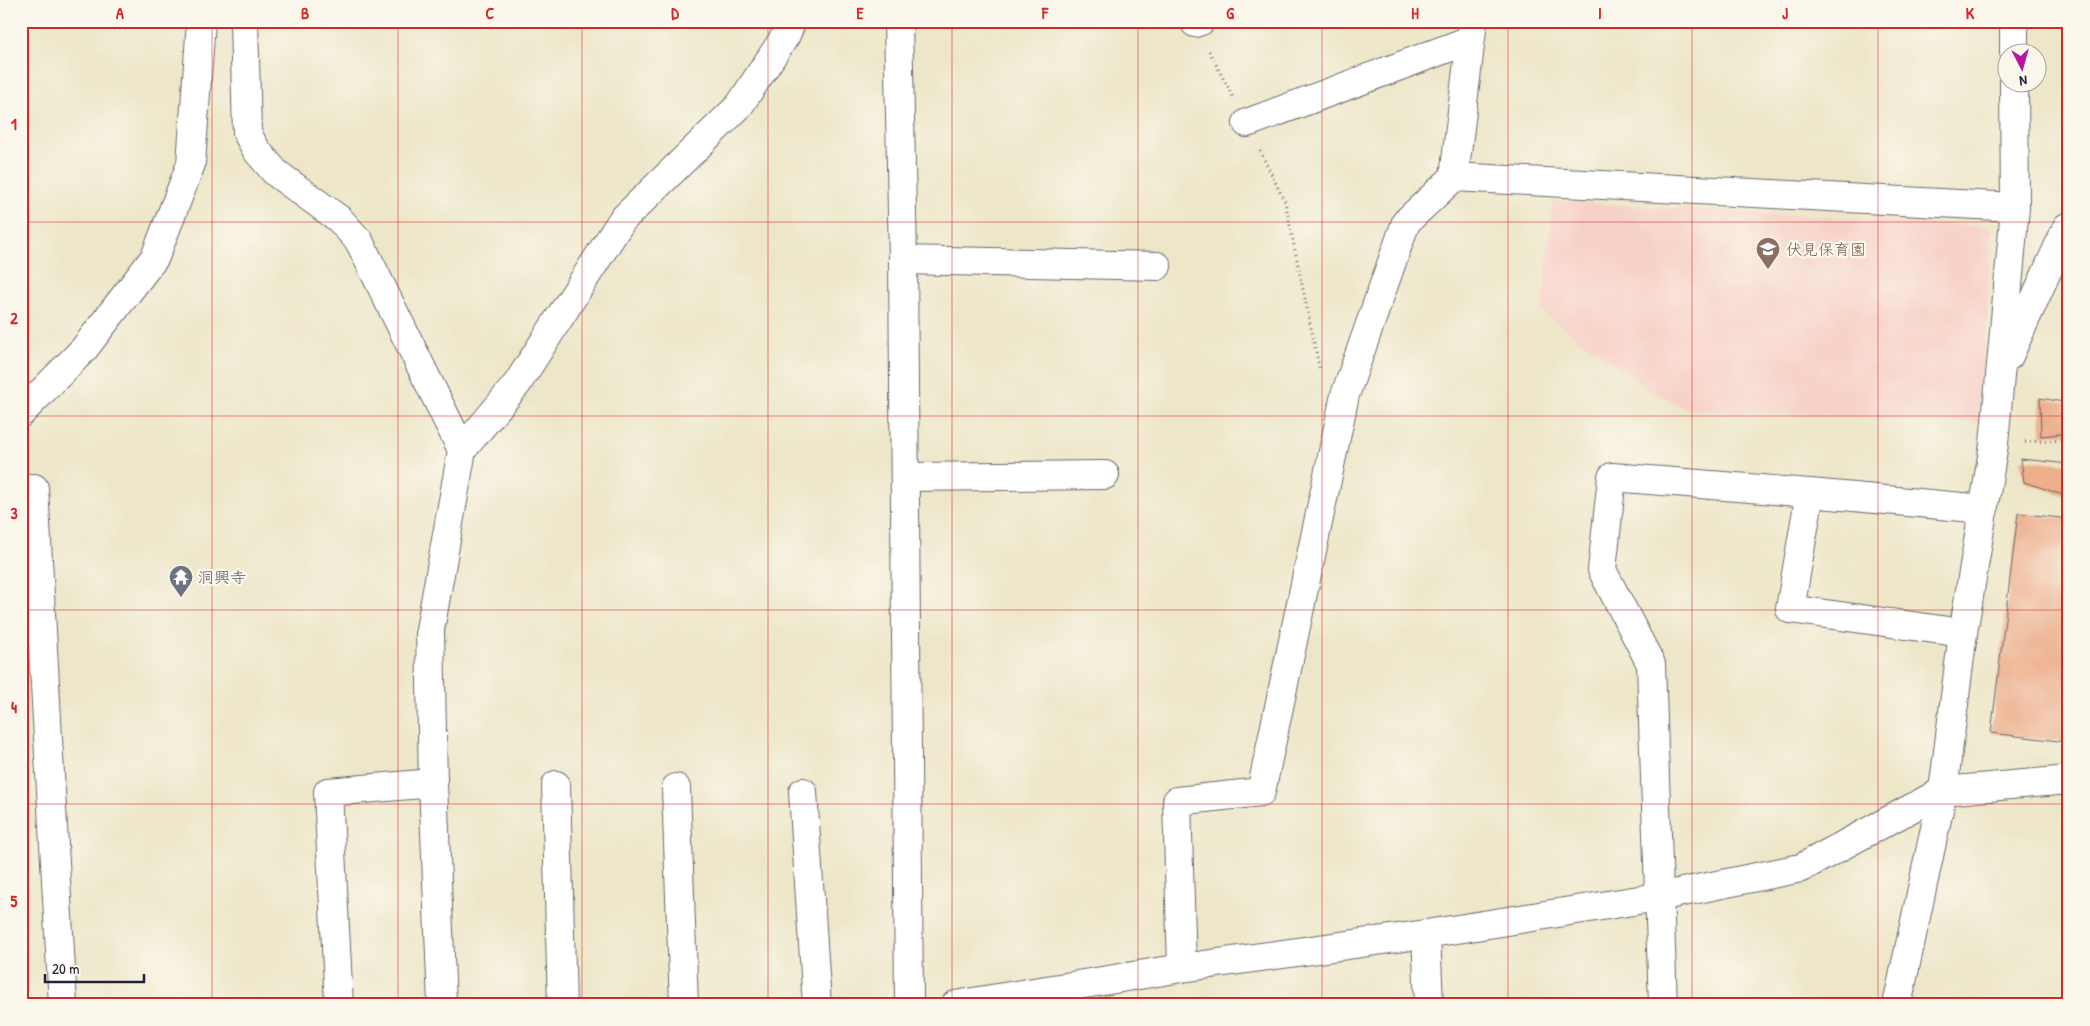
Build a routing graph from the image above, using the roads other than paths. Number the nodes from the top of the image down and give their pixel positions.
1 (201, 21) edge
2 (244, 21) edge
3 (792, 21) edge
4 (898, 21) edge
5 (2014, 21) edge
6 (1472, 31) edge
7 (2014, 42) edge
8 (2014, 92) edge
9 (1247, 123) road end
10 (1454, 177) junction
11 (2015, 207) junction
12 (2068, 227) dead end
13 (904, 260) junction
14 (1157, 266) dead end
15 (2000, 376) junction
16 (21, 413) edge
17 (462, 450) junction
18 (1105, 476) dead end
19 (905, 477) junction
20 (21, 488) edge
21 (1810, 492) junction
22 (1984, 509) junction
23 (1963, 634) junction
24 (2069, 780) edge
25 (433, 783) junction
26 (556, 785) dead end
27 (676, 788) dead end
28 (1943, 791) junction
29 (804, 792) dead end
30 (1658, 897) junction
31 (1426, 934) junction
32 (1182, 968) junction
33 (63, 1005) edge
34 (339, 1005) edge
35 (442, 1005) edge
36 (562, 1005) edge
37 (684, 1005) edge
38 (817, 1005) edge
39 (909, 1005) edge
40 (955, 1005) edge
41 (1428, 1005) edge
42 (1663, 1005) edge
43 (1896, 1005) edge

1 - 16 street
2 - 17 street
3 - 17 street
4 - 13 street
5 - 7 street
6 - 9 street
6 - 10 street
8 - 11 street
10 - 11 street
10 - 32 street
11 - 15 street
12 - 15 street
13 - 14 street
13 - 19 street
15 - 22 street
17 - 25 street
18 - 19 street
19 - 39 street
20 - 33 street
21 - 22 street
21 - 23 street
21 - 30 street
22 - 23 street
23 - 28 street
24 - 28 street
25 - 34 street
25 - 35 street
26 - 36 street
27 - 37 street
28 - 30 street
28 - 43 street
29 - 38 street
30 - 31 street
30 - 42 street
31 - 32 street
31 - 41 street
32 - 40 street

